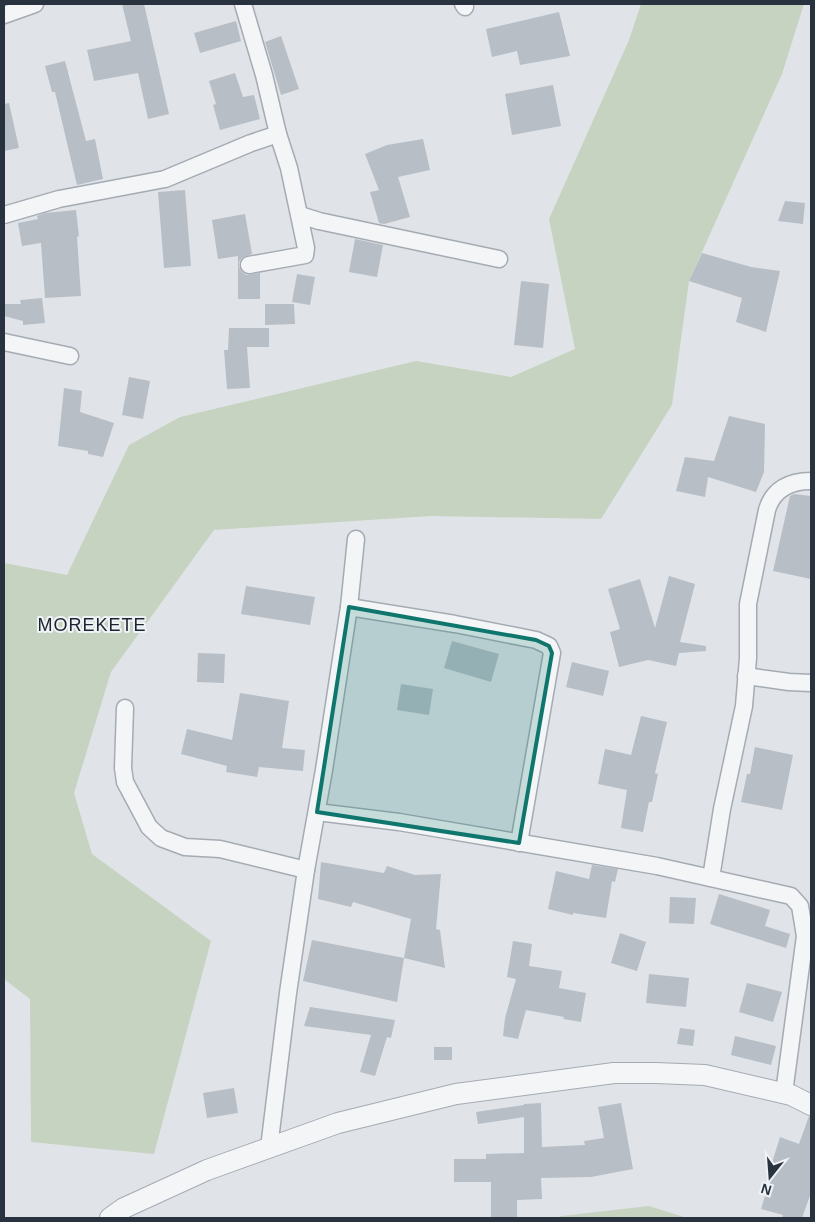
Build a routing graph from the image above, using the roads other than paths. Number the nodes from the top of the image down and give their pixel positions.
1 (35, 4) edge
2 (243, 4) edge
3 (4, 15) edge
4 (278, 134) junction
5 (4, 215) edge
6 (300, 215) junction
7 (499, 259) dead end
8 (249, 265) dead end
9 (4, 342) edge
10 (70, 356) dead end
11 (811, 481) edge
12 (356, 539) dead end
13 (349, 607) junction
14 (746, 676) junction
15 (811, 683) edge
16 (125, 708) dead end
17 (317, 812) junction
18 (519, 843) junction
19 (306, 870) junction
20 (711, 878) junction
21 (784, 1093) junction
22 (811, 1104) edge
23 (269, 1148) junction
24 (110, 1218) edge

1 - 3 street
2 - 4 street
4 - 5 street
4 - 6 street
6 - 7 street
6 - 8 street
9 - 10 street
11 - 14 street
12 - 13 street
13 - 17 street
13 - 18 street
14 - 15 street
14 - 20 street
16 - 19 street
17 - 18 street
17 - 19 street
18 - 20 street
19 - 23 street
20 - 21 street
21 - 22 street
21 - 23 street
23 - 24 street

